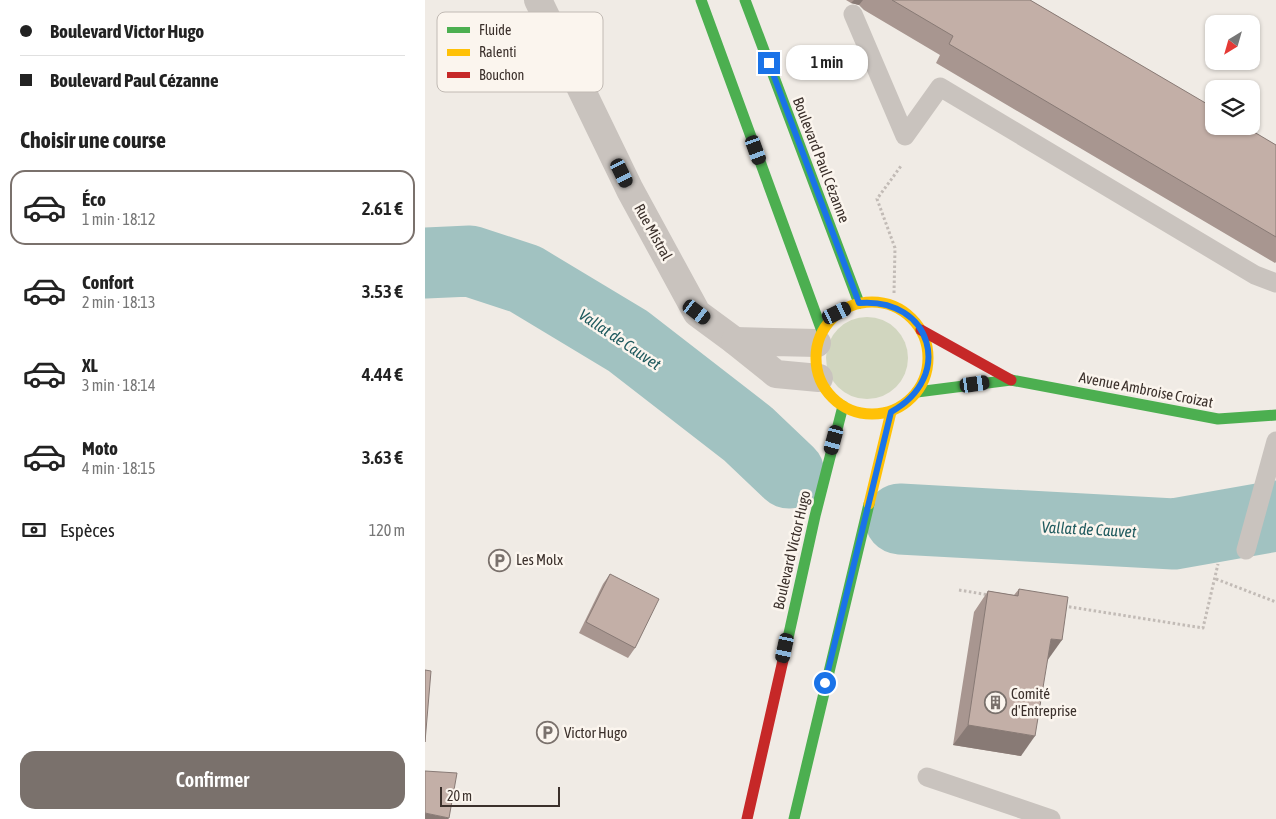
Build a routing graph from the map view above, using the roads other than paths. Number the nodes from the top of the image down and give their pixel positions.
1 (538, 0) edge
2 (701, 0) edge
3 (745, 0) edge
4 (544, 12) edge
5 (853, 14) dead end
6 (583, 92) edge
7 (1276, 283) edge
8 (859, 303) junction
9 (921, 330) junction
10 (819, 337) junction
11 (735, 341) junction
12 (819, 378) junction
13 (1011, 380) junction
14 (917, 392) junction
15 (843, 406) junction
16 (891, 412) junction
17 (1276, 415) edge
18 (1276, 441) edge
19 (1246, 550) road end
20 (927, 777) dead end
21 (747, 819) edge
22 (794, 819) edge
23 (1051, 819) edge

1 - 4 street, Rue Mistral
2 - 10 main road
3 - 8 main road, Boulevard Paul Cézanne
5 - 7 lane
6 - 11 street, Rue Mistral
8 - 9 main road
8 - 10 main road
9 - 13 main road, Avenue Ambroise Croizat
9 - 14 main road
10 - 11 street
10 - 12 main road
11 - 12 street, Rue Mistral
12 - 15 main road
13 - 14 main road, Avenue Ambroise Croizat
13 - 17 main road, Avenue Ambroise Croizat
14 - 16 main road
15 - 16 main road
15 - 21 main road, Boulevard Victor Hugo
16 - 22 main road
18 - 19 lane
20 - 23 lane

